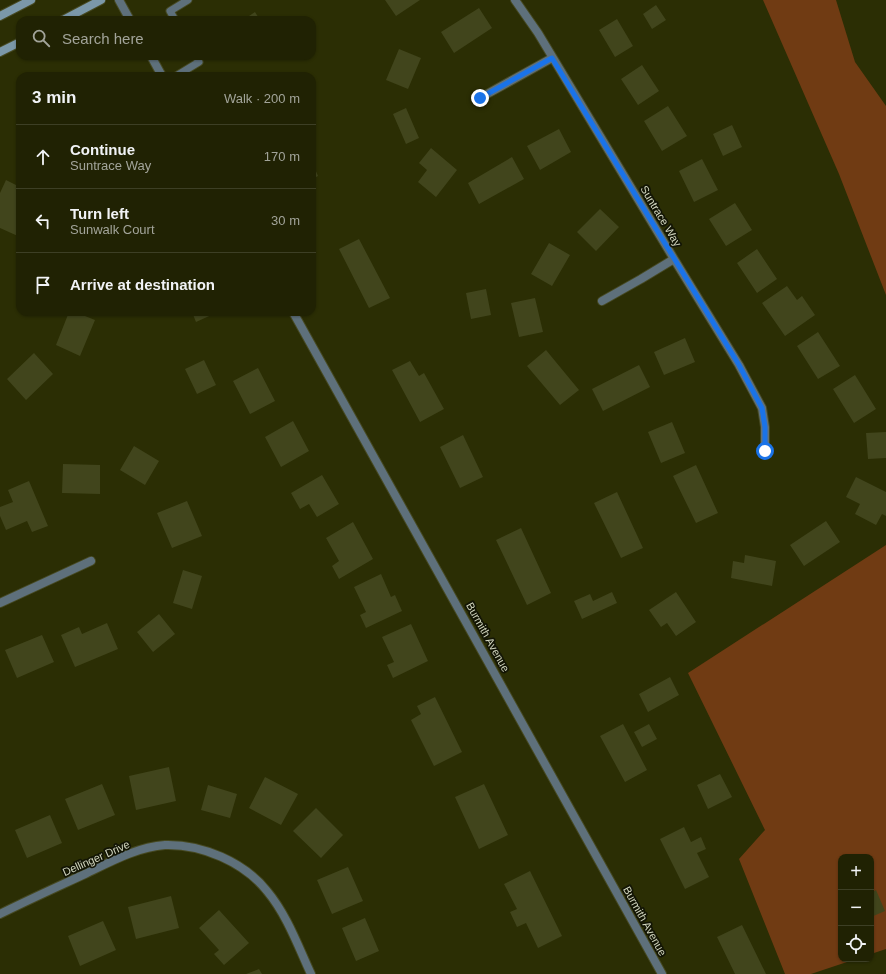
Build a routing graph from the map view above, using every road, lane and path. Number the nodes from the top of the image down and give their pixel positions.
1 (31, 0) edge
2 (101, 0) edge
3 (119, 0) edge
4 (188, 0) edge
5 (515, 0) edge
6 (0, 16) edge
7 (71, 16) edge
8 (128, 16) edge
9 (173, 16) edge
10 (16, 44) edge
11 (0, 52) edge
12 (552, 58) junction
13 (152, 60) edge
14 (198, 60) edge
15 (160, 72) edge
16 (183, 72) edge
17 (480, 98) dead end
18 (674, 259) junction
19 (602, 301) dead end
20 (295, 316) edge
21 (765, 451) dead end
22 (91, 561) dead end
23 (0, 603) edge
24 (0, 914) edge
25 (310, 974) edge
26 (662, 974) edge

1 - 6 main road
2 - 7 main road
3 - 8 street
4 - 9 lane
5 - 12 street, Suntrace Way
10 - 11 main road
12 - 17 street
12 - 18 street, Suntrace Way
13 - 15 street
14 - 16 lane
18 - 19 street
18 - 21 street, Suntrace Way
20 - 26 street, Burmith Avenue
22 - 23 street
24 - 25 street, Dellinger Drive

